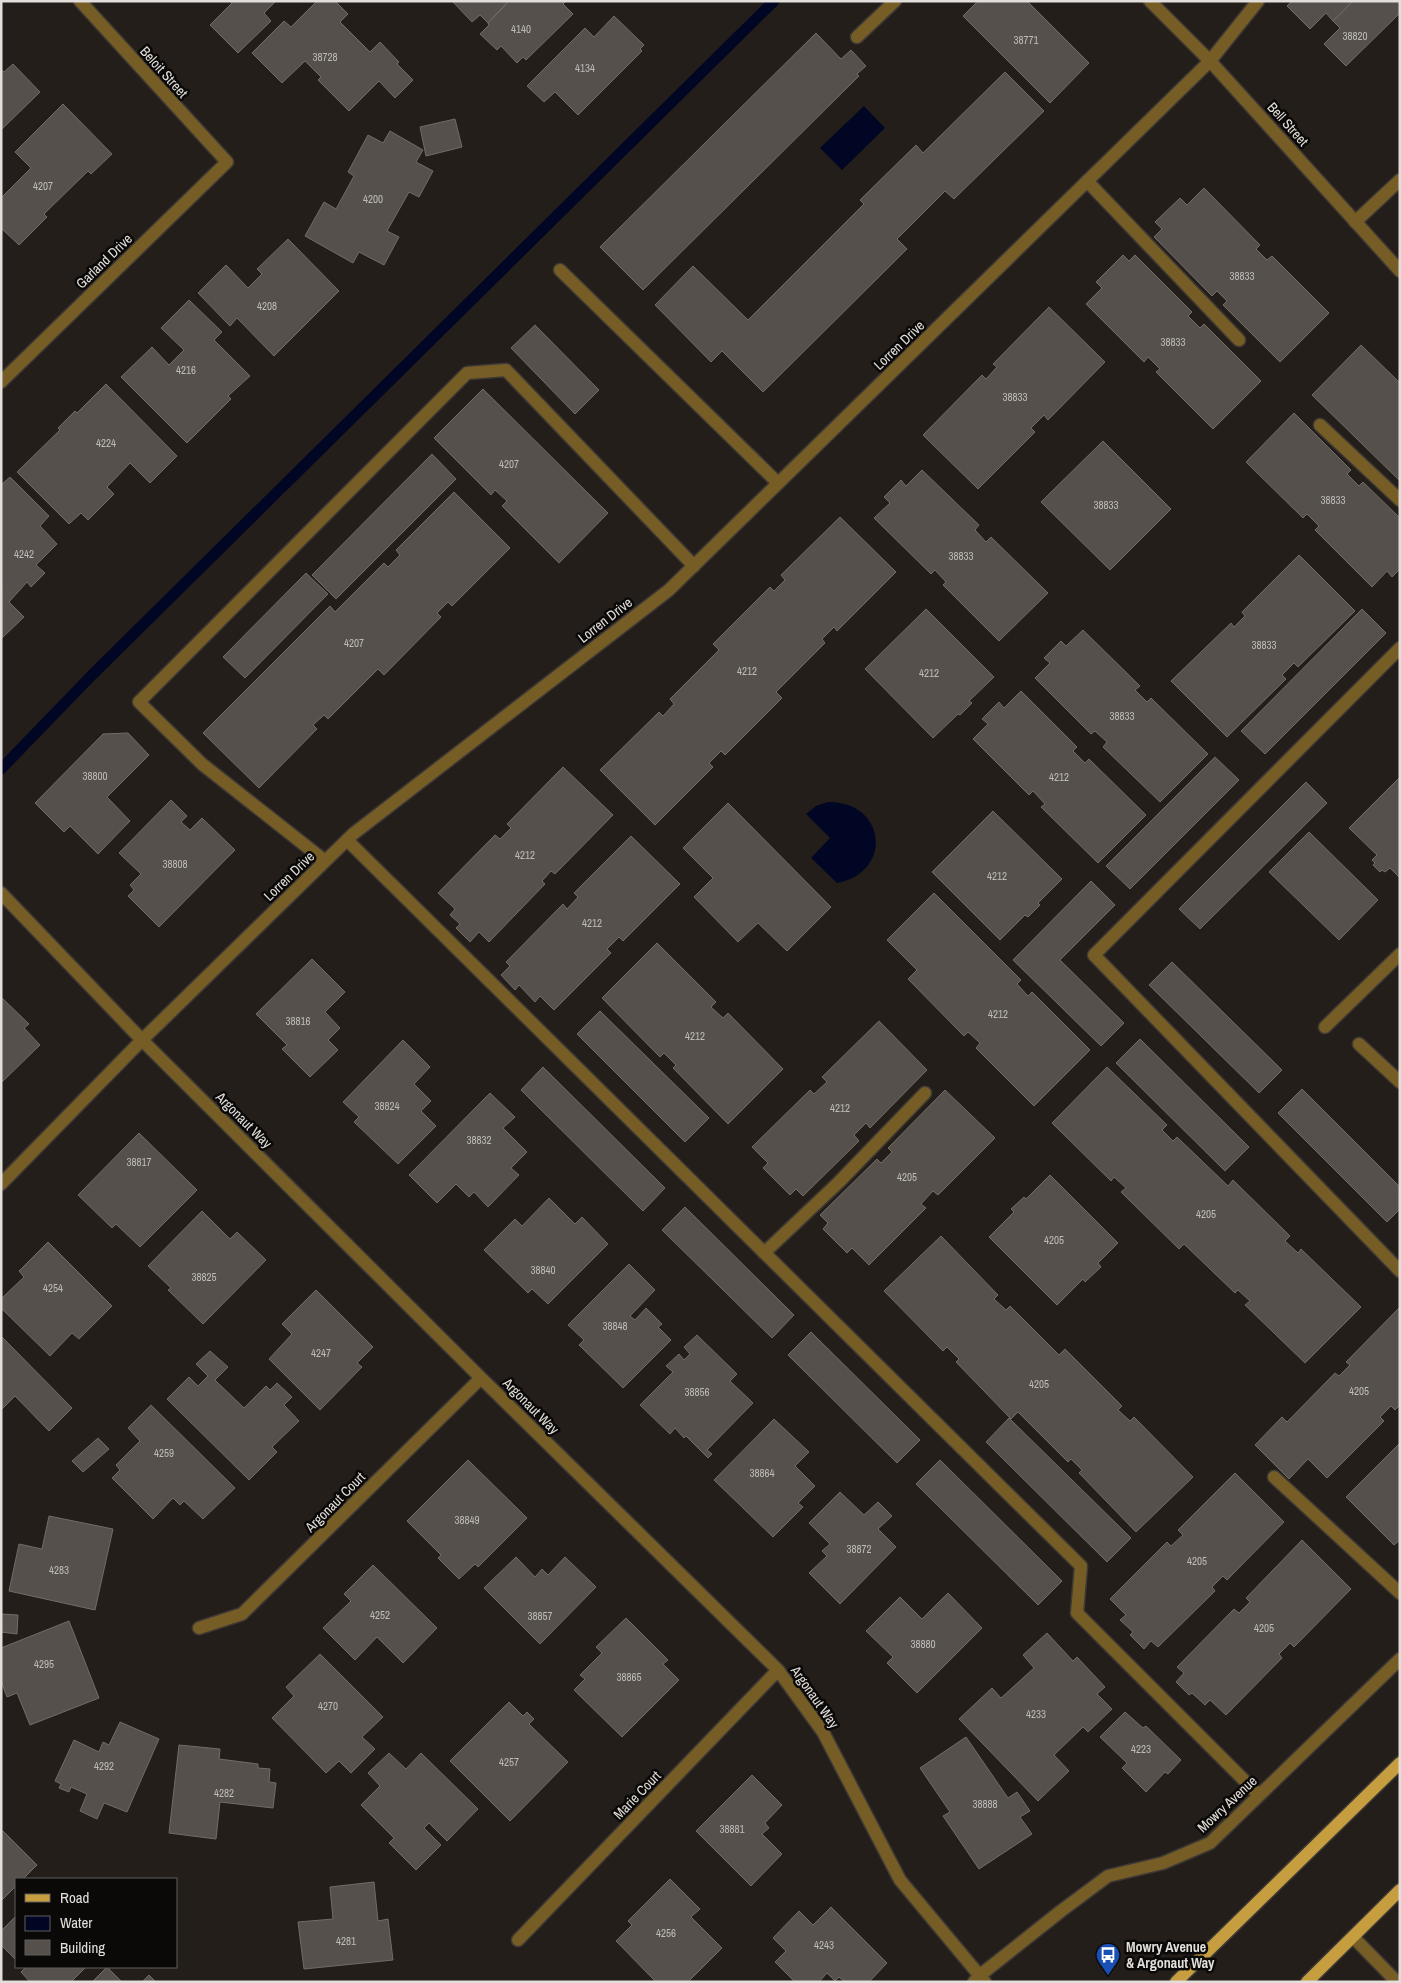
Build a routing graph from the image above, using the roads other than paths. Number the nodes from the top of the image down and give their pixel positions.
1 (80, 1) edge
2 (894, 1) edge
3 (1150, 1) edge
4 (1258, 1) edge
5 (857, 37) dead end
6 (1210, 61) junction
7 (227, 162) joint
8 (1400, 180) edge
9 (1087, 181) junction
10 (1355, 222) junction
11 (560, 270) dead end
12 (1400, 271) edge
13 (1239, 340) dead end
14 (1, 382) edge
15 (1320, 425) dead end
16 (778, 483) junction
17 (1400, 500) edge
18 (694, 566) junction
19 (1400, 648) edge
20 (347, 840) junction
21 (325, 861) junction
22 (1, 892) edge
23 (1400, 954) edge
24 (1325, 1026) dead end
25 (142, 1040) junction
26 (1359, 1044) dead end
27 (1400, 1082) edge
28 (925, 1093) dead end
29 (1, 1184) edge
30 (764, 1253) junction
31 (1400, 1271) edge
32 (481, 1378) junction
33 (1274, 1477) dead end
34 (1400, 1593) edge
35 (198, 1628) dead end
36 (1400, 1659) edge
37 (778, 1670) junction
38 (1400, 1763) edge
39 (1259, 1795) junction
40 (1400, 1890) edge
41 (1353, 1937) junction
42 (518, 1940) dead end
43 (980, 1980) edge
44 (1176, 1982) edge
45 (1308, 1982) edge
46 (1397, 1982) edge

1 - 7 street, Beloit Street
2 - 5 street
3 - 6 street, Bell Street
4 - 6 street, Lorren Drive
6 - 9 street, Lorren Drive
6 - 10 street, Bell Street
7 - 14 street, Garland Drive
8 - 10 street
9 - 13 street
9 - 16 street, Lorren Drive
10 - 12 street, Bell Street
11 - 16 street
15 - 17 street
16 - 18 street, Lorren Drive
18 - 20 street, Lorren Drive
18 - 21 street
19 - 31 street
20 - 21 street, Lorren Drive
20 - 30 street
21 - 25 street, Lorren Drive
22 - 25 street, Argonaut Way
23 - 24 street
25 - 29 street, Lorren Drive
25 - 32 street, Argonaut Way
26 - 27 street
28 - 30 street
30 - 39 street
32 - 35 street, Argonaut Court
32 - 37 street, Argonaut Way
33 - 34 street
36 - 39 street, Mowry Avenue
37 - 42 street, Marie Court
37 - 43 street, Argonaut Way
38 - 44 main road
39 - 43 street, Mowry Avenue
40 - 41 main road
41 - 45 main road
41 - 46 street

